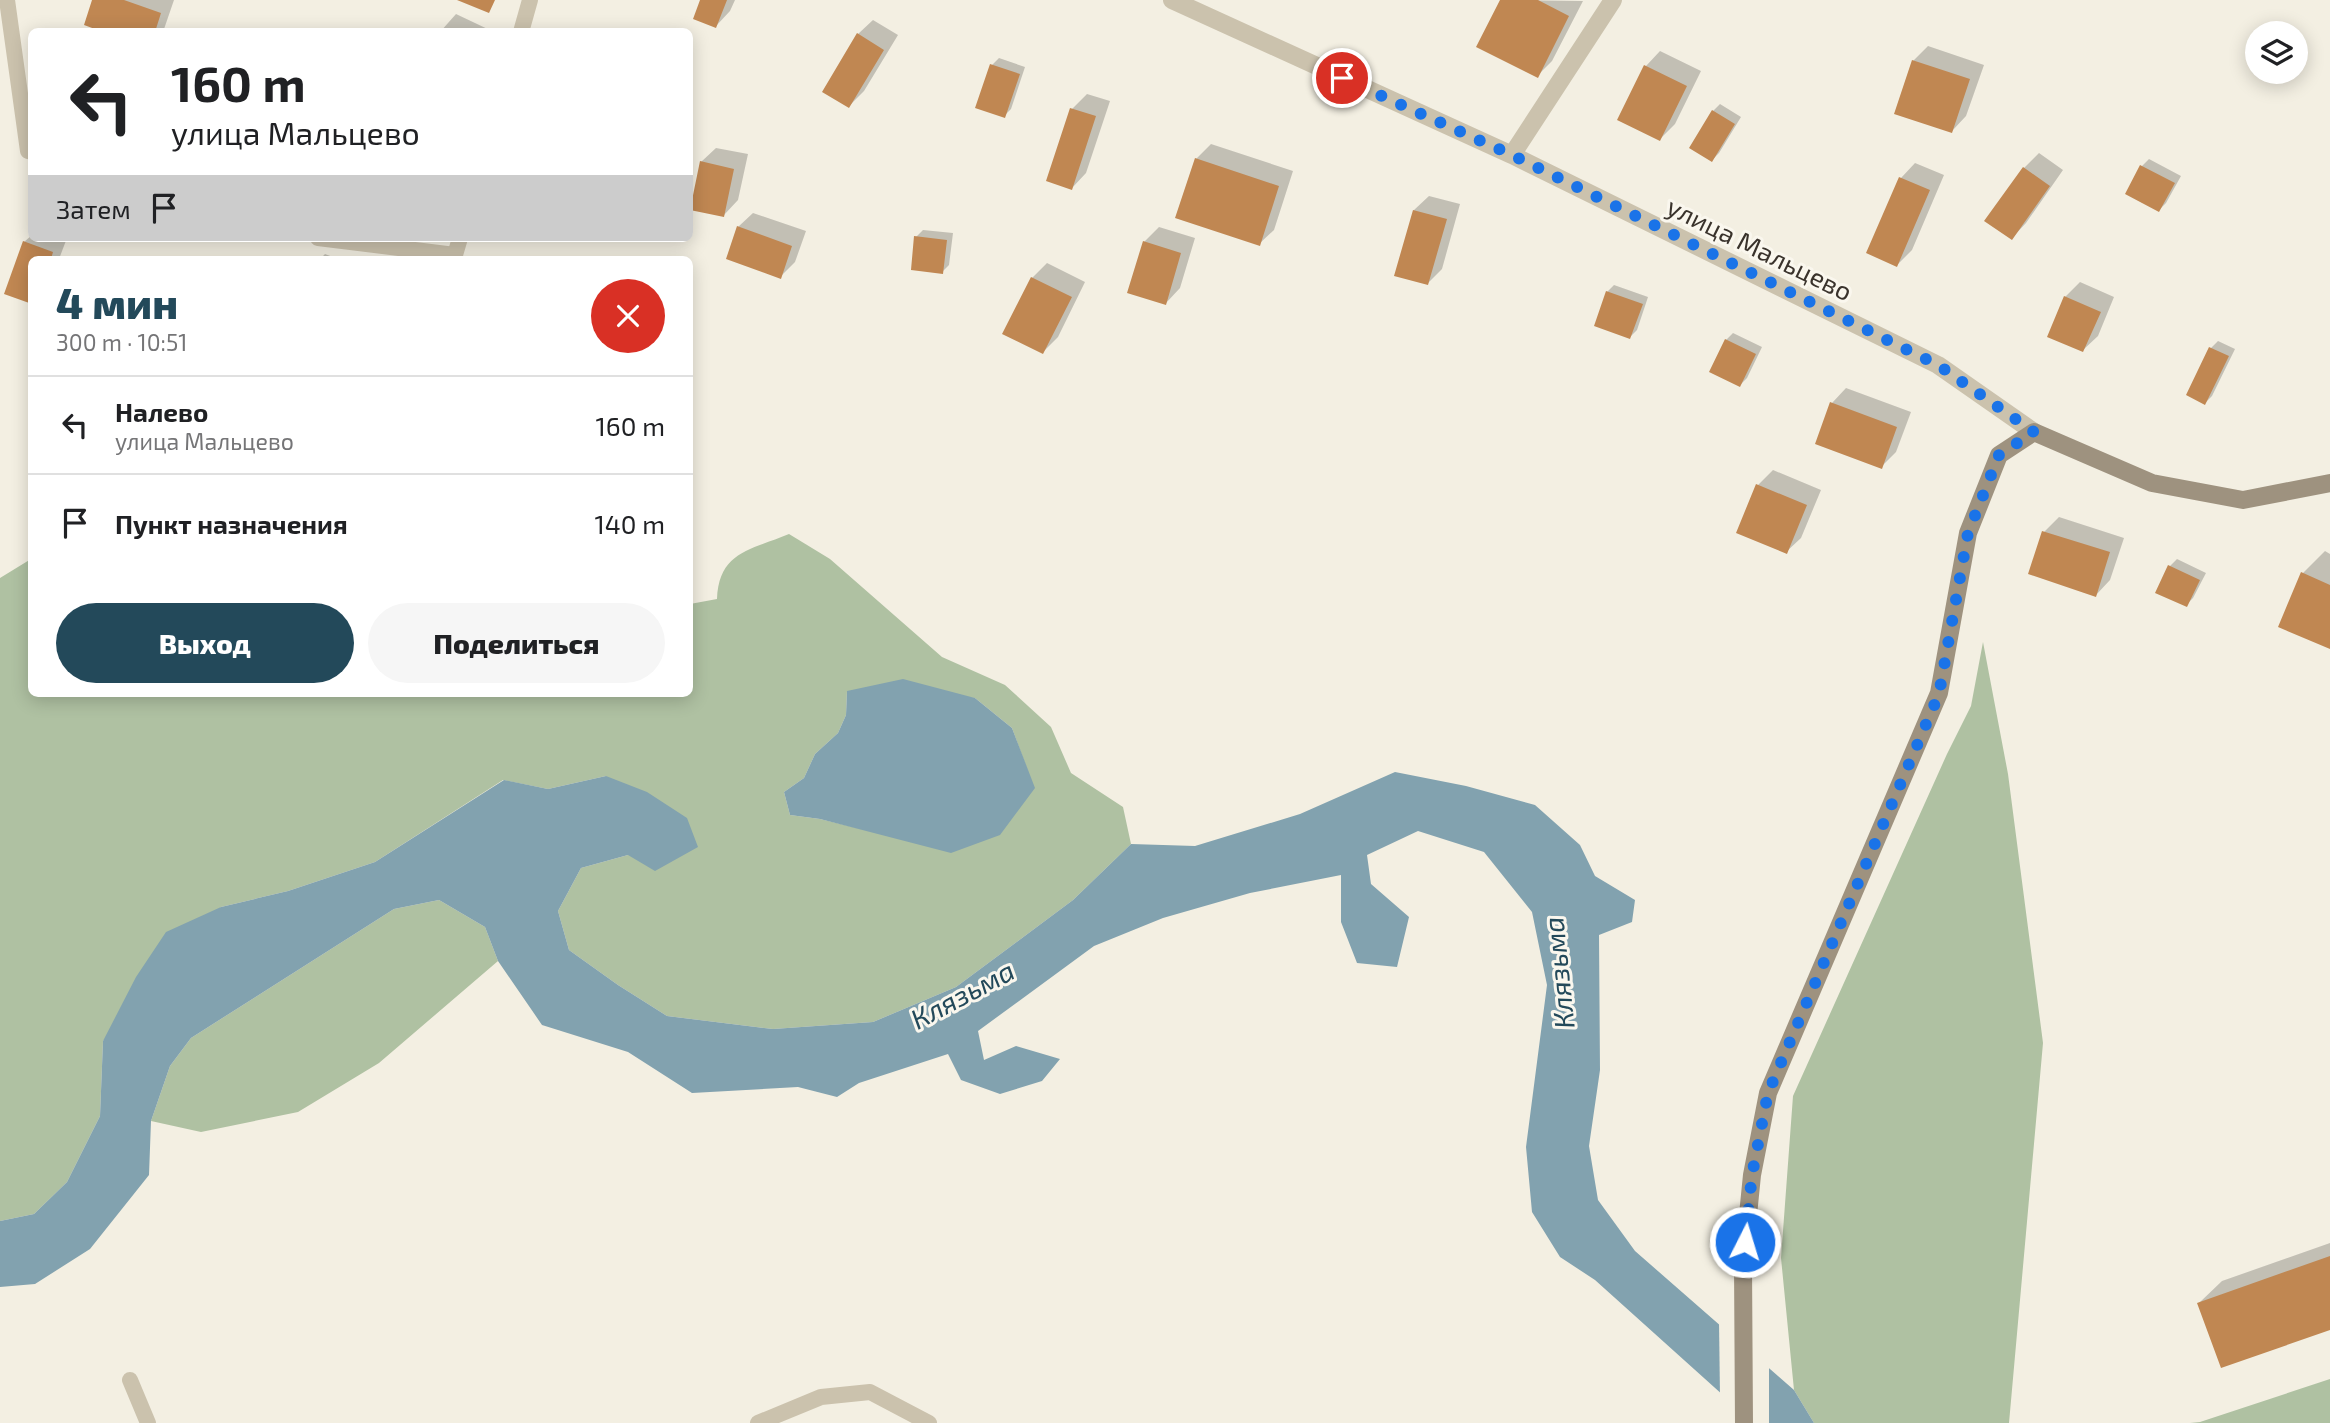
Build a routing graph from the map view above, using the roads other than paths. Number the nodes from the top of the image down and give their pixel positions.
1 (8, 0) edge
2 (530, 0) edge
3 (1172, 0) edge
4 (1613, 0) edge
5 (522, 28) edge
6 (28, 151) edge
7 (1512, 155) junction
8 (350, 242) edge
9 (459, 242) edge
10 (2034, 432) junction
11 (2330, 483) edge
12 (130, 1380) dead end
13 (148, 1423) edge
14 (758, 1423) edge
15 (929, 1423) edge
16 (1744, 1423) edge

1 - 6 lane
2 - 5 lane
3 - 7 street, улица Мальцево
4 - 7 street
7 - 10 street, улица Мальцево
8 - 9 lane
10 - 11 street, улица Мальцево
10 - 16 street
12 - 13 lane
14 - 15 lane

